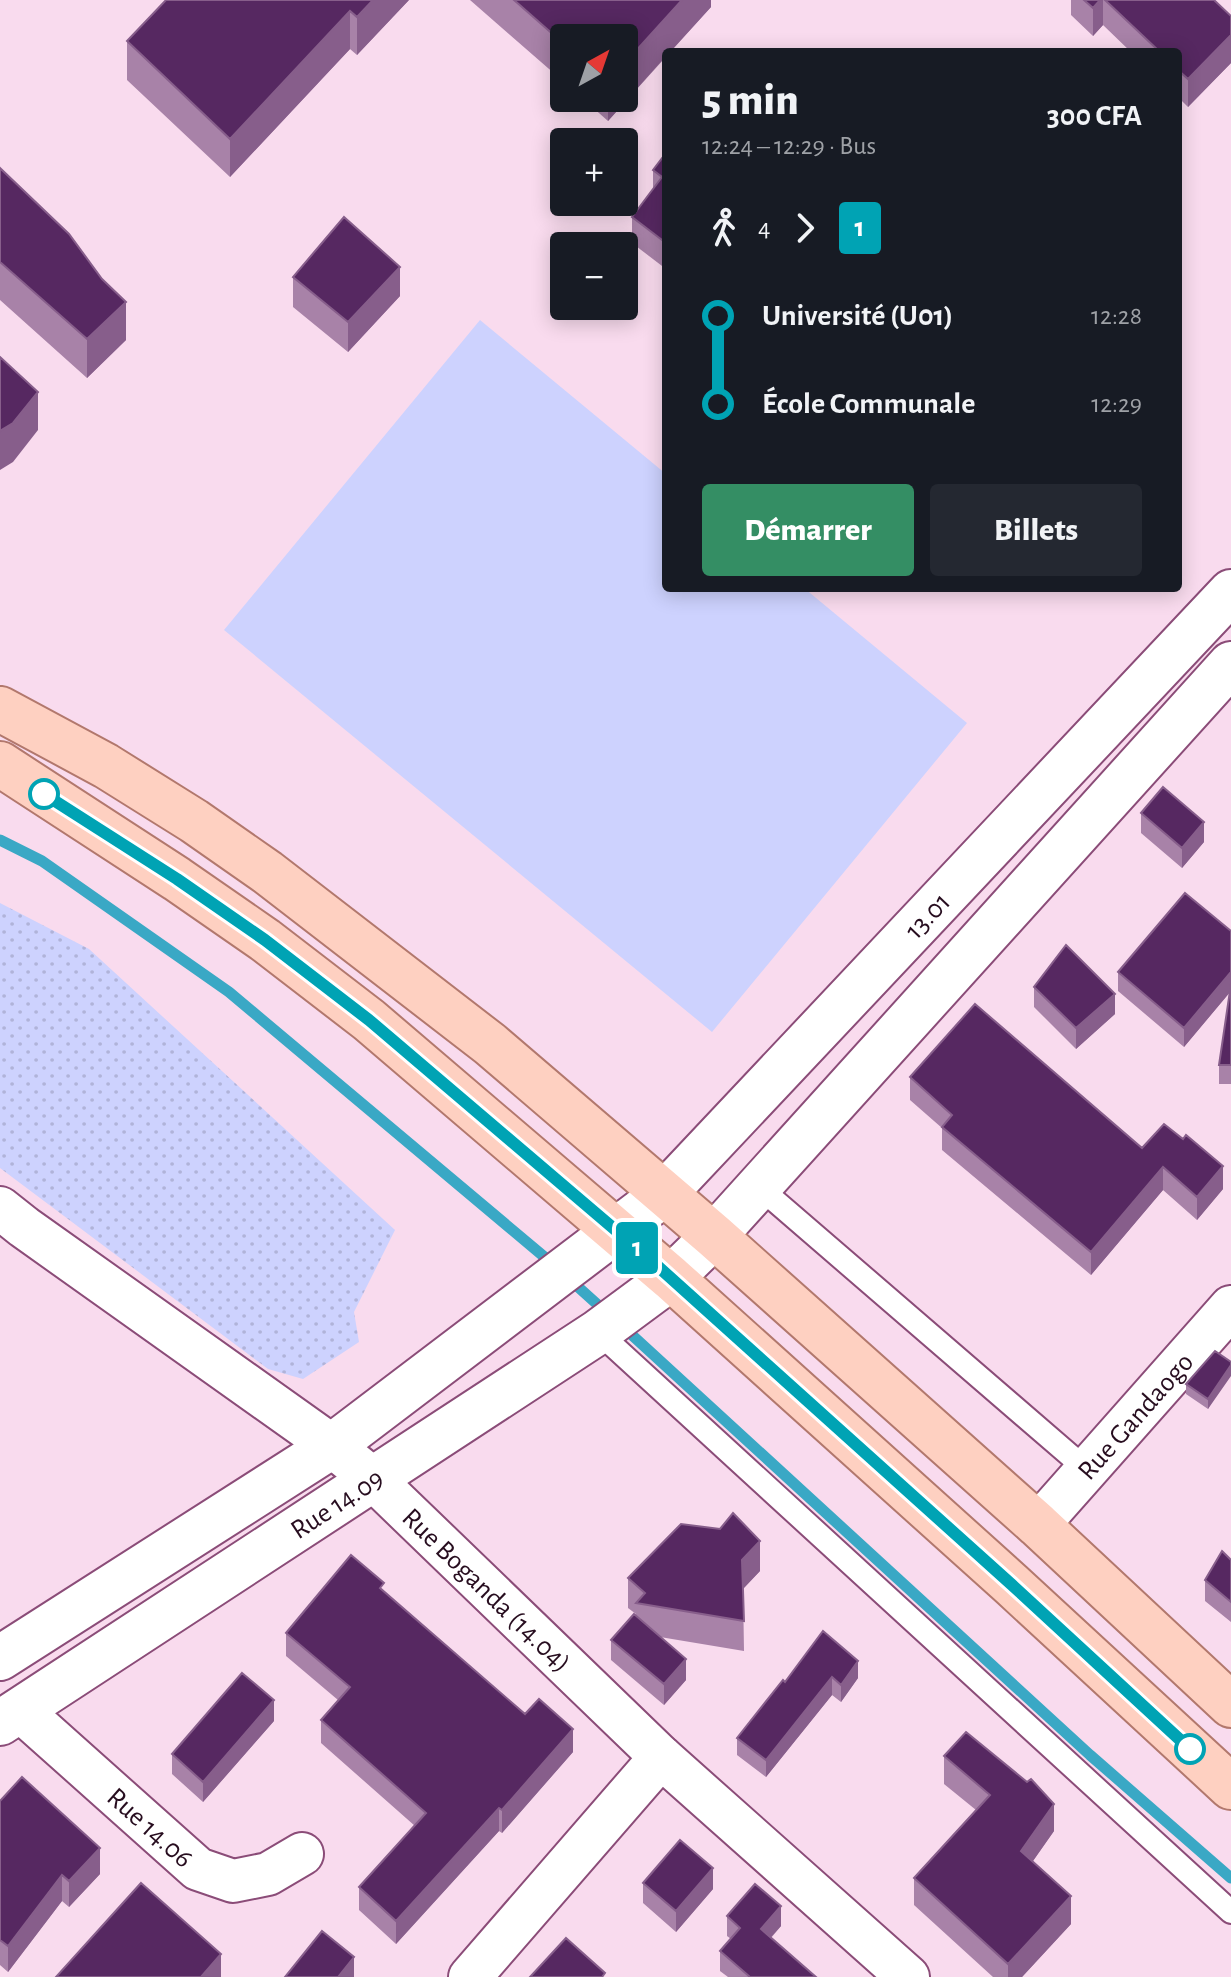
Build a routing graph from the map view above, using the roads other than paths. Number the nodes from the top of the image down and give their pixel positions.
1 (1231, 592) edge
2 (1231, 664) edge
3 (0, 709) edge
4 (0, 764) edge
5 (759, 1187) junction
6 (664, 1194) junction
7 (0, 1208) edge
8 (616, 1229) junction
9 (714, 1236) junction
10 (671, 1278) junction
11 (1231, 1307) edge
12 (598, 1332) junction
13 (332, 1446) junction
14 (1087, 1470) junction
15 (373, 1479) junction
16 (1038, 1525) junction
17 (0, 1658) edge
18 (1231, 1705) edge
19 (10, 1717) edge
20 (661, 1757) junction
21 (1231, 1787) edge
22 (302, 1854) dead end
23 (1231, 1912) edge
24 (470, 1977) edge
25 (908, 1977) edge

1 - 6 street, 13.01
2 - 5 street, 13.01
3 - 6 main road
4 - 8 main road
5 - 9 street, 13.01
5 - 14 lane
6 - 8 street, 13.01
6 - 9 main road
7 - 13 street, Rue Boganda (14.04)
8 - 10 main road
8 - 13 street, Rue 14.09
9 - 10 street, 13.01
9 - 16 main road
10 - 12 street, Rue 14.09
10 - 21 main road
11 - 14 street, Rue Gandaogo
12 - 15 street, Rue 14.09
12 - 23 lane
13 - 15 street, Rue Boganda (14.04)
13 - 17 street, Rue 14.09
14 - 16 street, Rue Gandaogo
15 - 19 street, Rue 14.09
15 - 20 street, Rue Boganda (14.04)
16 - 18 main road
19 - 22 street, Rue 14.06
20 - 24 street
20 - 25 street, Rue Boganda (14.04)

